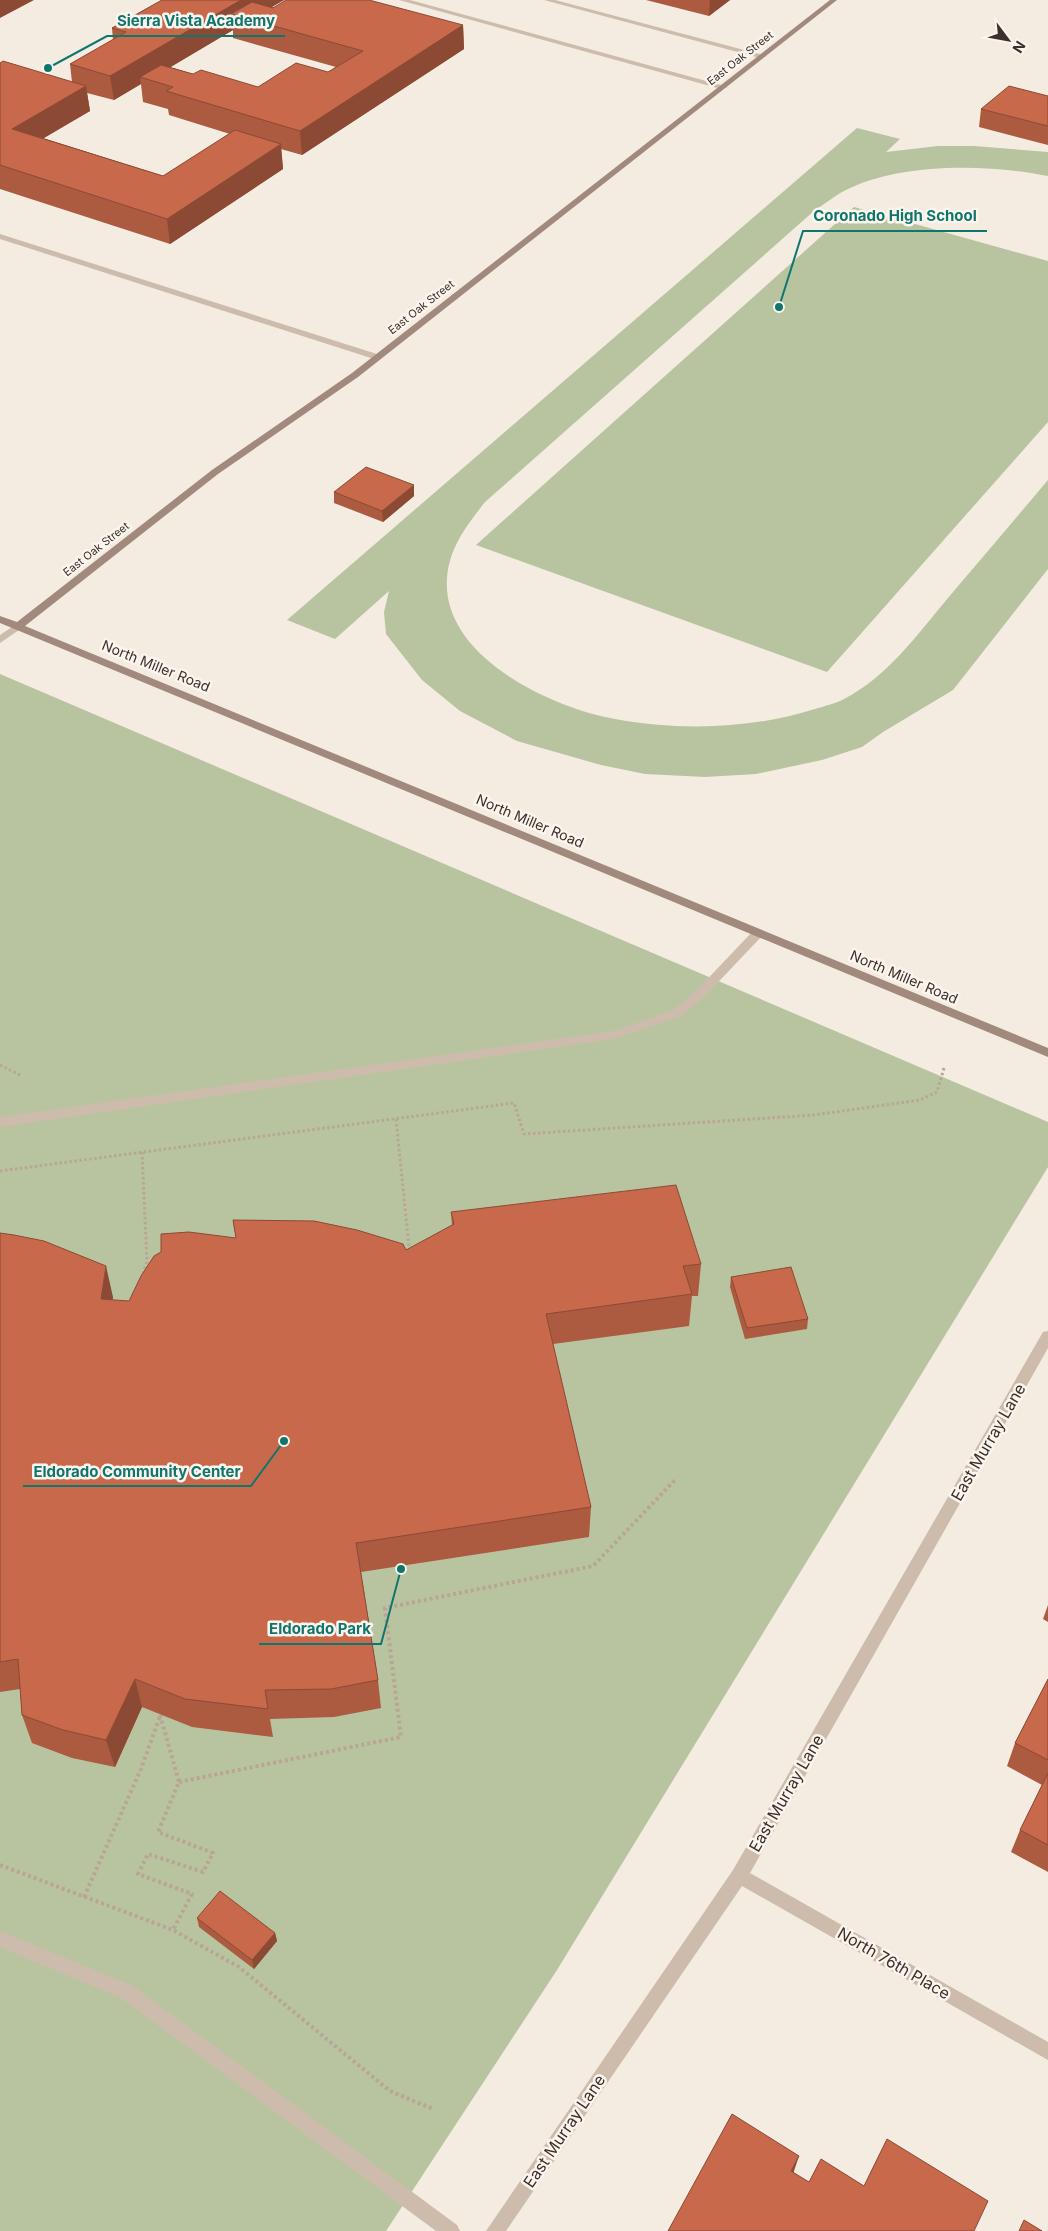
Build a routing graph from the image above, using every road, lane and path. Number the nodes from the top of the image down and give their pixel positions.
1 (402, 0) edge
2 (547, 0) edge
3 (834, 0) edge
4 (764, 56) junction
5 (724, 86) junction
6 (0, 236) edge
7 (377, 357) junction
8 (0, 619) edge
9 (18, 626) junction
10 (0, 640) edge
11 (758, 932) junction
12 (1048, 1053) edge
13 (944, 1068) dead end
14 (396, 1119) junction
15 (0, 1122) edge
16 (142, 1152) junction
17 (0, 1171) edge
18 (414, 1253) edge
19 (141, 1279) edge
20 (1048, 1336) edge
21 (675, 1480) dead end
22 (179, 1782) junction
23 (0, 1865) edge
24 (739, 1876) junction
25 (84, 1897) junction
26 (173, 1930) junction
27 (0, 1939) edge
28 (1048, 2051) edge
29 (433, 2109) dead end
30 (451, 2231) edge
31 (495, 2231) edge

1 - 5 street
2 - 4 street
3 - 4 street, East Oak Street
4 - 5 street, East Oak Street
5 - 7 street, East Oak Street
6 - 7 street
7 - 9 street, East Oak Street
8 - 9 street, North Miller Road
9 - 10 street
9 - 11 street, North Miller Road
11 - 12 street, North Miller Road
11 - 15 street
13 - 14 path
14 - 16 path
14 - 18 path
16 - 17 path
16 - 19 path
20 - 24 street, East Murray Lane
21 - 22 path
22 - 25 path
22 - 26 path
23 - 25 path
24 - 28 street, North 76th Place
24 - 31 street, East Murray Lane
25 - 26 path
26 - 29 path
27 - 30 street

